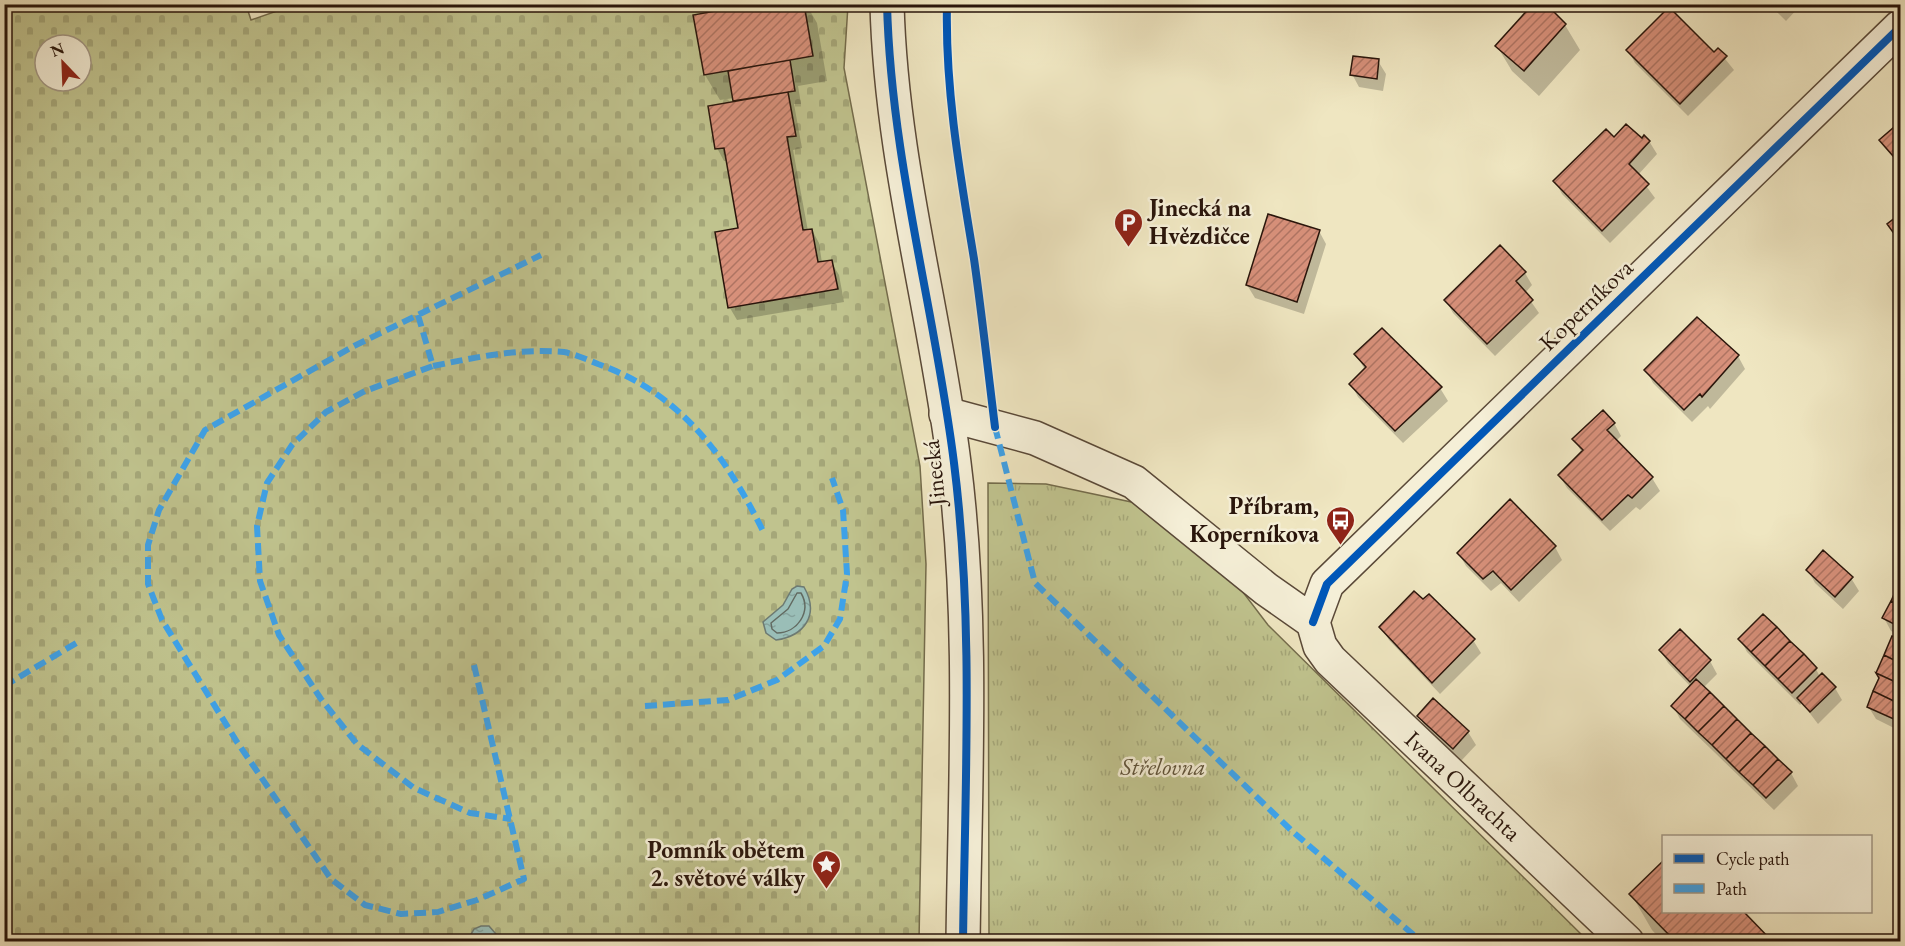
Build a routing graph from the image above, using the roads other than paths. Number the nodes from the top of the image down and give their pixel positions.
1 (887, 4) edge
2 (1900, 27) edge
3 (946, 414) junction
4 (1313, 621) junction
5 (963, 942) edge
6 (1627, 942) edge

1 - 3 street, Jinecká
2 - 4 street, Koperníkova
3 - 4 street
3 - 5 street, Jinecká
4 - 6 street, Ivana Olbrachta

